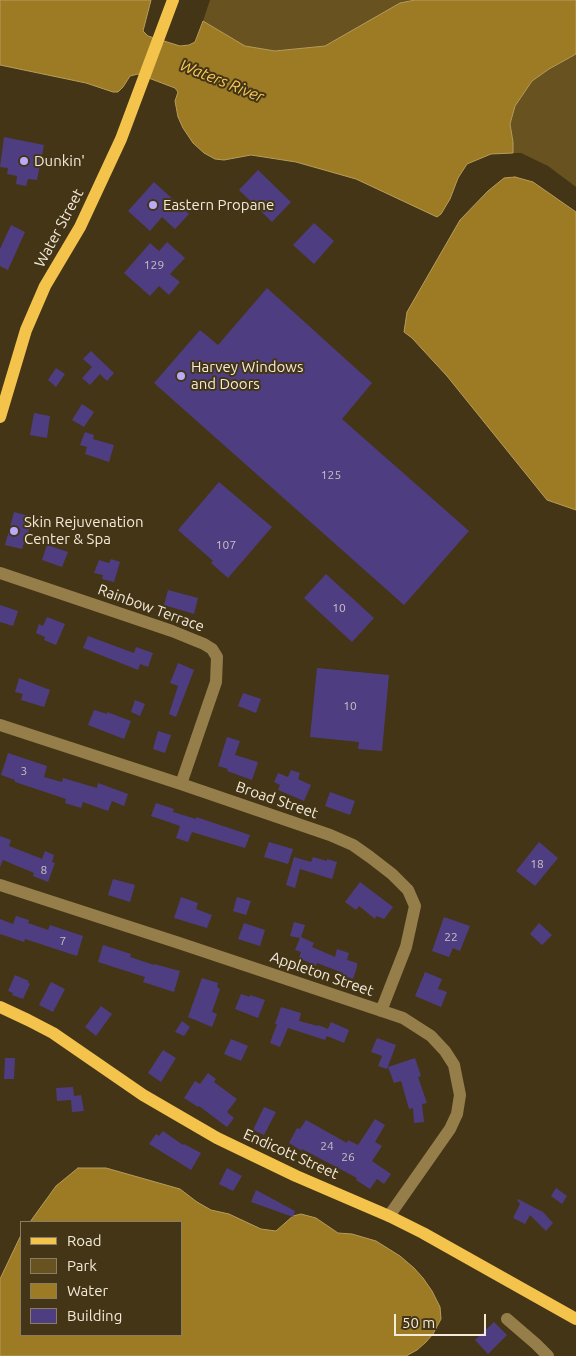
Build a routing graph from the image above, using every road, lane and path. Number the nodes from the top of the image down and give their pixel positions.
1 (174, 0) edge
2 (4, 391) edge
3 (0, 417) edge
4 (0, 573) edge
5 (0, 725) edge
6 (181, 784) junction
7 (0, 885) edge
8 (0, 1008) edge
9 (381, 1011) junction
10 (389, 1216) junction
11 (576, 1319) edge
12 (507, 1320) dead end
13 (548, 1356) edge

1 - 2 main road, Water Street
2 - 3 main road, Water Street
4 - 6 street, Rainbow Terrace
5 - 6 street, Broad Street
6 - 9 street, Broad Street
7 - 9 street, Appleton Street
8 - 10 main road, Endicott Street
9 - 10 street, Appleton Street
10 - 11 main road, Endicott Street
12 - 13 street

